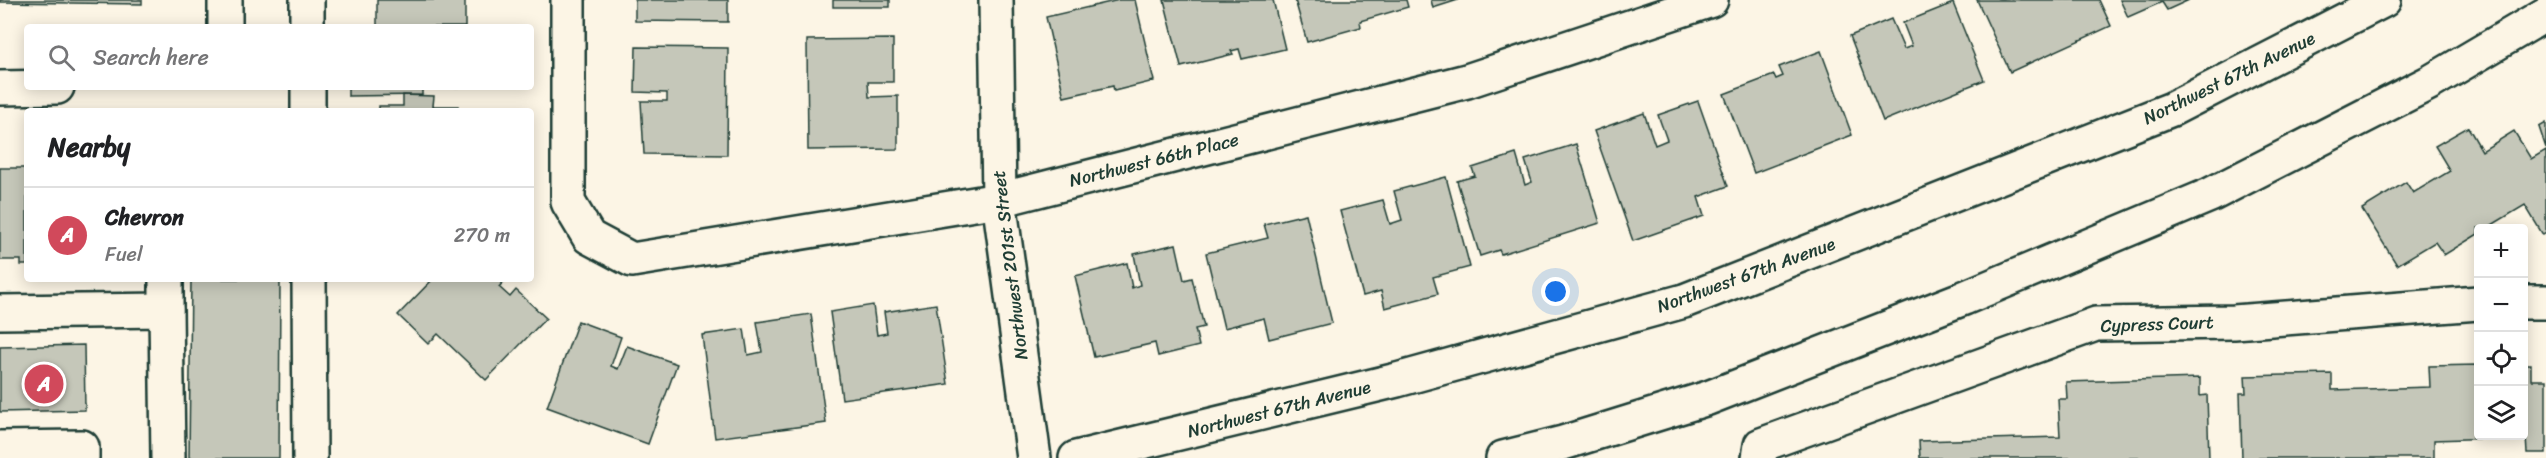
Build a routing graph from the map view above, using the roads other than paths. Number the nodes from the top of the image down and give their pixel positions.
1 (225, 0) edge
2 (307, 0) edge
3 (568, 0) edge
4 (996, 0) edge
5 (1711, 0) edge
6 (2384, 0) edge
7 (2546, 14) edge
8 (225, 24) edge
9 (307, 24) edge
10 (0, 87) edge
11 (24, 87) edge
12 (308, 90) edge
13 (308, 108) edge
14 (999, 200) junction
15 (309, 282) edge
16 (166, 295) edge
17 (2528, 302) edge
18 (2546, 302) edge
19 (2474, 303) edge
20 (0, 312) edge
21 (0, 448) edge
22 (82, 458) edge
23 (168, 458) edge
24 (310, 458) edge
25 (1034, 458) edge
26 (1076, 458) edge
27 (1503, 458) edge
28 (1759, 458) edge

1 - 8 street
2 - 9 street
3 - 14 street, Northwest 66th Place
4 - 14 street, Northwest 201st Street
5 - 14 street, Northwest 66th Place
6 - 26 street, Northwest 67th Avenue
7 - 27 street
10 - 11 street
12 - 13 street
14 - 25 street, Northwest 201st Street
15 - 24 street
16 - 20 street
16 - 23 street
17 - 18 street
19 - 28 street, Cypress Court
21 - 22 street

